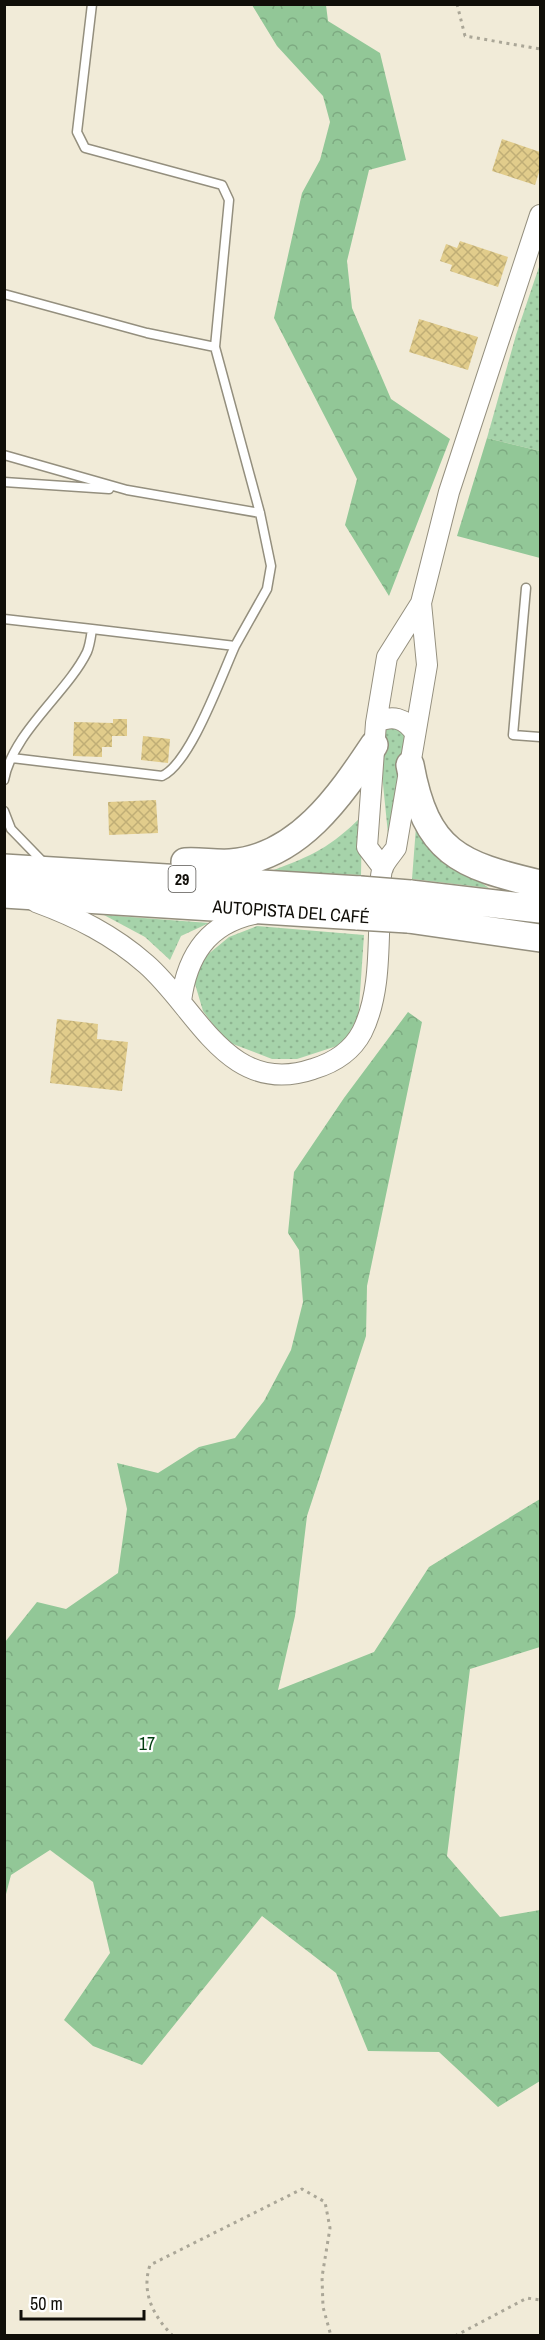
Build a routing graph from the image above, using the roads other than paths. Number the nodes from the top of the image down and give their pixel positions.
1 (92, 4) edge
2 (540, 215) edge
3 (4, 294) edge
4 (215, 347) junction
5 (4, 455) edge
6 (4, 482) edge
7 (127, 490) junction
8 (260, 513) junction
9 (526, 588) dead end
10 (421, 603) junction
11 (4, 619) edge
12 (92, 629) junction
13 (235, 646) junction
14 (415, 733) junction
15 (375, 734) junction
16 (540, 737) edge
17 (8, 763) edge
18 (410, 765) junction
19 (4, 780) edge
20 (4, 811) edge
21 (4, 868) edge
22 (383, 868) junction
23 (53, 871) junction
24 (157, 878) junction
25 (540, 884) edge
26 (12, 895) edge
27 (359, 903) junction
28 (409, 906) junction
29 (540, 909) edge
30 (274, 911) junction
31 (540, 938) edge
32 (181, 1001) junction

1 - 4 lane
2 - 10 street
3 - 4 lane
4 - 8 lane
5 - 7 lane
6 - 7 lane
7 - 8 lane
8 - 13 lane
9 - 16 lane
10 - 14 street
10 - 15 street
11 - 12 lane
12 - 13 lane
12 - 17 lane
13 - 17 lane
14 - 15 street
14 - 18 street
15 - 22 street
15 - 24 highway
17 - 19 lane
18 - 22 street
18 - 25 highway
20 - 23 lane
21 - 23 highway, AUTOPISTA DEL CAFÉ / 29
22 - 32 street
23 - 24 highway, AUTOPISTA DEL CAFÉ / 29
24 - 27 highway, AUTOPISTA DEL CAFÉ / 29
26 - 30 highway, AUTOPISTA DEL CAFÉ / 29
26 - 32 street
27 - 28 highway, AUTOPISTA DEL CAFÉ / 29, bridge
27 - 30 highway, AUTOPISTA DEL CAFÉ / 29
28 - 29 highway, AUTOPISTA DEL CAFÉ / 29
28 - 31 highway, AUTOPISTA DEL CAFÉ / 29
30 - 32 street

